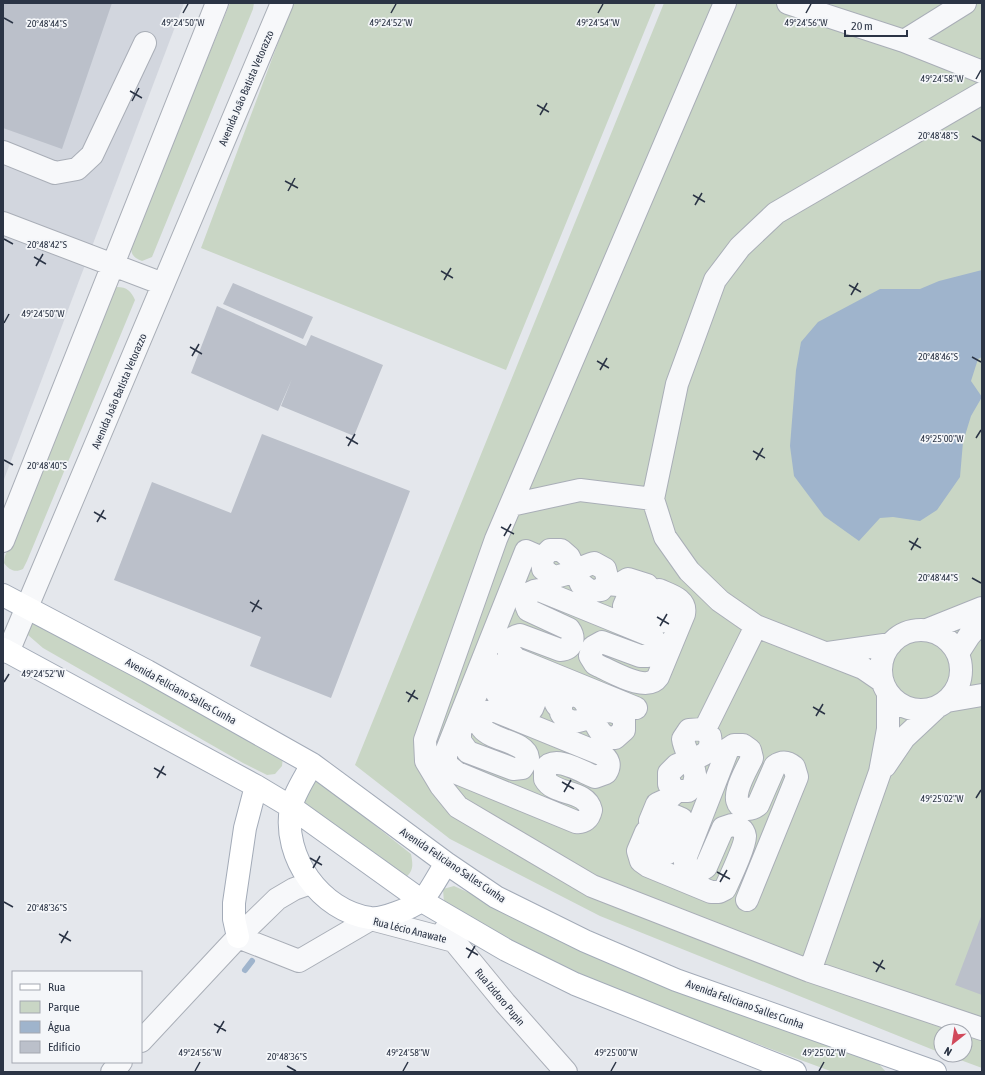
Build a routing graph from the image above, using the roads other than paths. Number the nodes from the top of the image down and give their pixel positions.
1 (217, 3) edge
2 (282, 3) edge
3 (725, 3) edge
4 (788, 3) edge
5 (965, 3) edge
6 (904, 41) junction
7 (146, 43) dead end
8 (982, 72) edge
9 (982, 93) edge
10 (3, 152) edge
11 (3, 223) edge
12 (112, 265) junction
13 (163, 284) junction
14 (653, 499) junction
15 (511, 505) junction
16 (496, 539) junction
17 (3, 541) edge
18 (534, 554) junction
19 (3, 595) edge
20 (28, 608) junction
21 (982, 608) edge
22 (982, 621) edge
23 (756, 626) junction
24 (927, 630) junction
25 (890, 644) junction
26 (6, 650) edge
27 (825, 653) junction
28 (958, 653) junction
29 (961, 674) junction
30 (982, 684) edge
31 (885, 687) junction
32 (982, 695) edge
33 (941, 705) junction
34 (636, 708) dead end
35 (592, 716) dead end
36 (312, 764) junction
37 (880, 772) junction
38 (256, 786) junction
39 (291, 807) junction
40 (446, 863) junction
41 (311, 883) junction
42 (747, 900) dead end
43 (422, 901) junction
44 (371, 919) junction
45 (238, 937) junction
46 (454, 941) junction
47 (810, 971) junction
48 (982, 1029) edge
49 (142, 1040) edge
50 (120, 1063) edge
51 (910, 1068) edge
52 (112, 1072) edge
53 (566, 1072) edge
54 (795, 1072) edge
55 (935, 1072) edge

1 - 12 street
2 - 13 street, Avenida João Batista Vetorazzo
3 - 15 street
4 - 6 street
5 - 6 street
6 - 8 street
7 - 10 street
9 - 14 street
11 - 12 street
12 - 13 street
12 - 17 street
13 - 20 street, Avenida João Batista Vetorazzo
14 - 15 street
14 - 23 street
15 - 16 street
16 - 18 street
16 - 47 street
18 - 34 street
18 - 35 street
19 - 20 main road, Avenida Feliciano Salles Cunha
20 - 26 street, Avenida João Batista Vetorazzo
20 - 36 main road, Avenida Feliciano Salles Cunha
21 - 24 street
22 - 28 street
23 - 27 street
23 - 42 street
24 - 25 street
24 - 28 street
25 - 27 street
25 - 31 street
26 - 38 main road
27 - 31 street
28 - 29 street
29 - 30 street
29 - 33 street
31 - 33 street
31 - 37 street
32 - 33 street
33 - 37 street
36 - 39 main road
36 - 40 main road, Avenida Feliciano Salles Cunha
37 - 47 street
38 - 39 main road
38 - 45 main road
39 - 41 main road
39 - 43 main road
40 - 43 main road
40 - 51 main road, Avenida Feliciano Salles Cunha
41 - 44 main road
41 - 45 street
43 - 44 main road
43 - 46 street, Rua Izidoro Pupin
43 - 54 main road
44 - 45 street, Rua Lécio Anawate
44 - 46 street, Rua Lécio Anawate
45 - 49 street
46 - 53 street, Rua Izidoro Pupin
47 - 48 street
50 - 52 street
51 - 55 main road, Avenida Feliciano Salles Cunha

